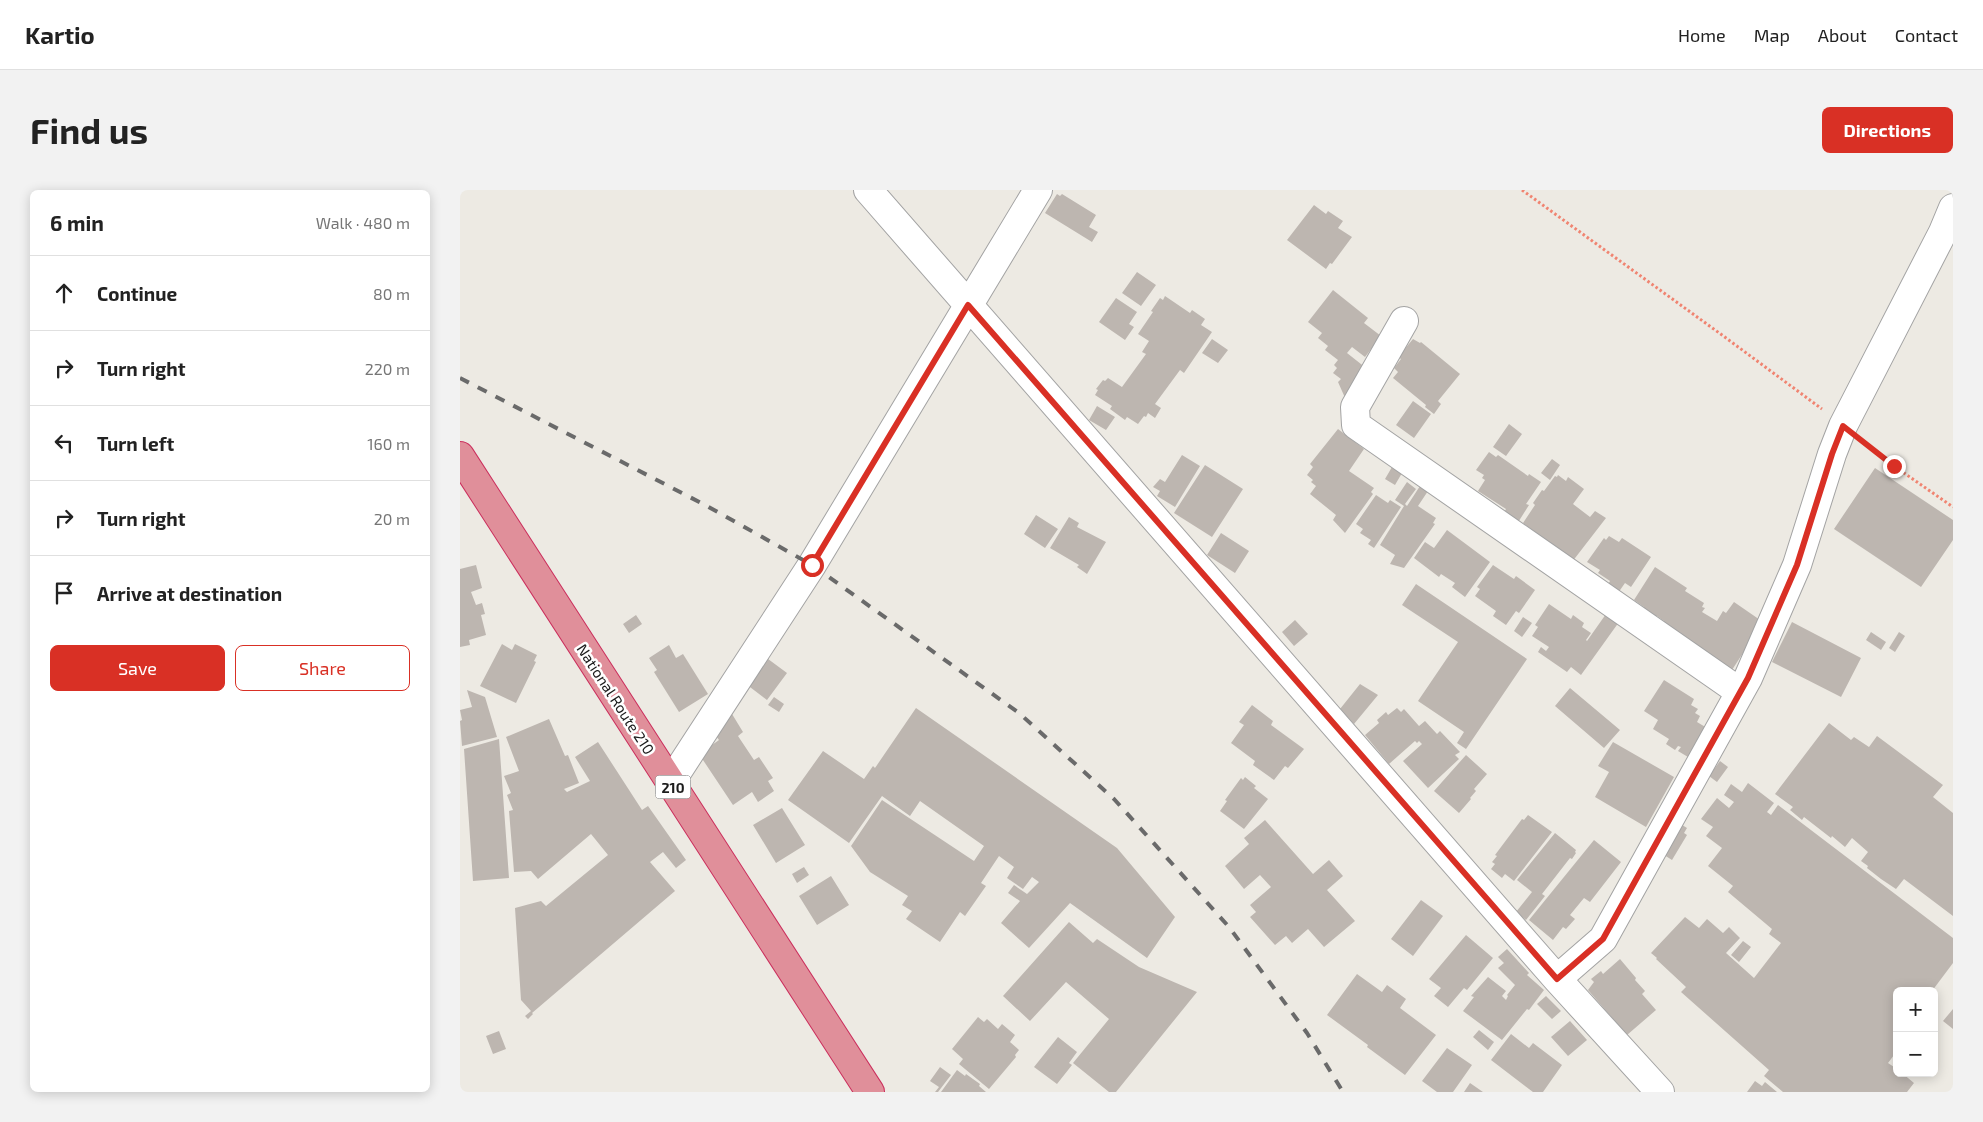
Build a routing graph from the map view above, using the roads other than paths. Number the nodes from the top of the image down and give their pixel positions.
1 (868, 190) edge
2 (1038, 190) edge
3 (1953, 208) edge
4 (968, 305) junction
5 (1404, 321) dead end
6 (460, 456) edge
7 (1740, 692) junction
8 (670, 784) junction
9 (1557, 979) junction
10 (870, 1092) edge
11 (1660, 1092) edge

1 - 4 street
2 - 4 street
3 - 7 street
4 - 8 street
4 - 9 street
5 - 7 street
6 - 8 highway, National Route 210 / 210
7 - 9 street
8 - 10 highway, National Route 210 / 210
9 - 11 street

